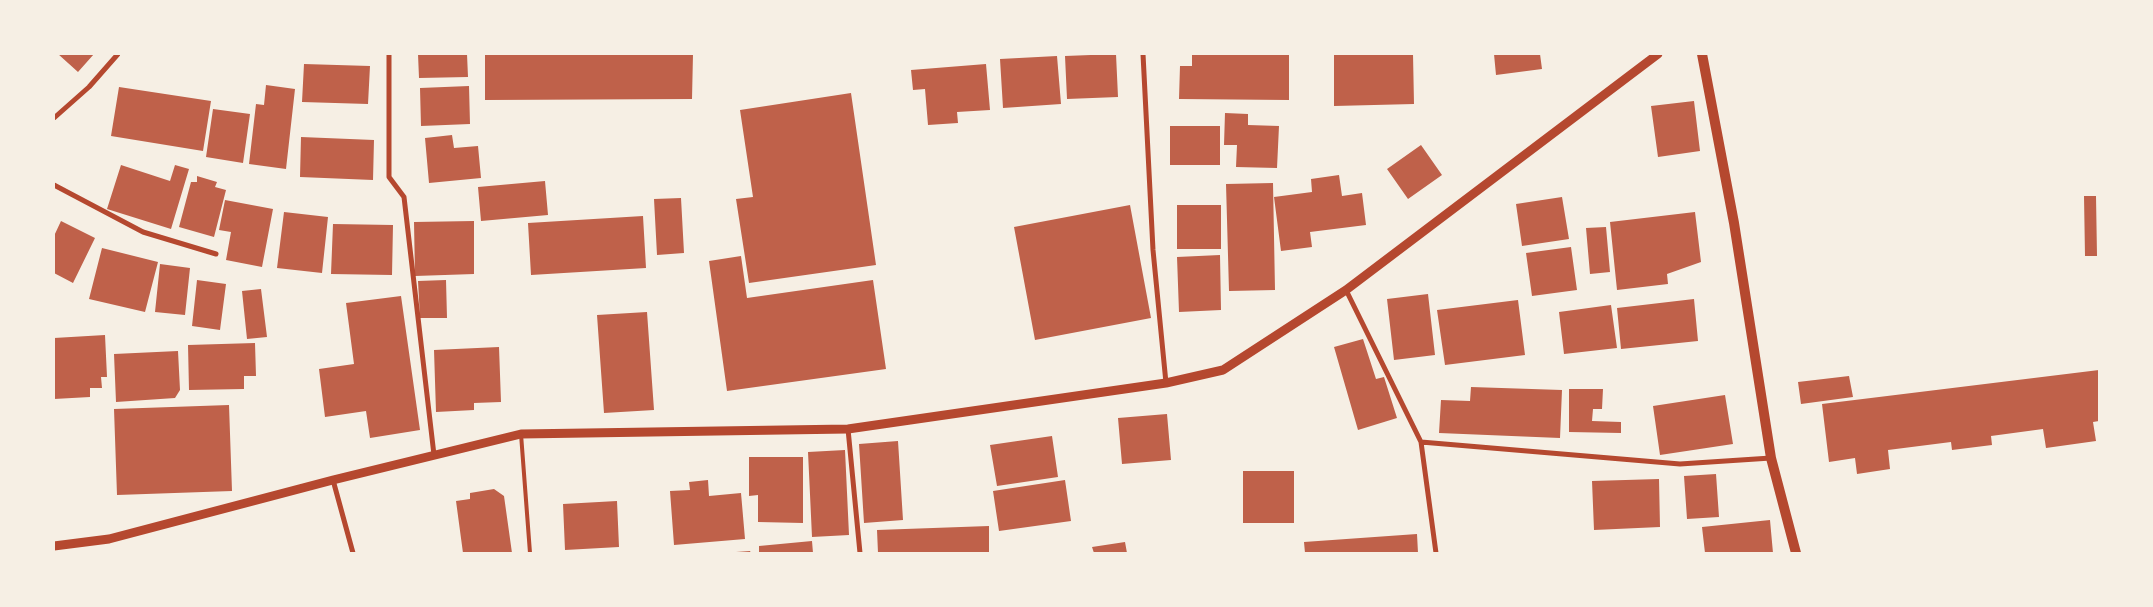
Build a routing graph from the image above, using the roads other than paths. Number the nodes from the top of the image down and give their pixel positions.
1 (118, 54) edge
2 (389, 54) edge
3 (1143, 54) edge
4 (1658, 54) edge
5 (1702, 54) edge
6 (54, 118) edge
7 (54, 185) edge
8 (216, 254) dead end
9 (1346, 290) junction
10 (1166, 383) junction
11 (848, 429) junction
12 (521, 434) junction
13 (1421, 442) junction
14 (434, 455) junction
15 (1771, 458) junction
16 (333, 480) junction
17 (54, 546) edge
18 (353, 553) edge
19 (530, 553) edge
20 (860, 553) edge
21 (1436, 553) edge
22 (1796, 553) edge

1 - 6 street
2 - 14 street
3 - 10 street
4 - 9 street
5 - 15 main road
7 - 8 street
9 - 10 street
9 - 13 street
10 - 11 street
11 - 12 street
11 - 20 street
12 - 14 street
12 - 19 lane
13 - 15 street
13 - 21 street
14 - 16 street
15 - 22 main road
16 - 17 street
16 - 18 street

